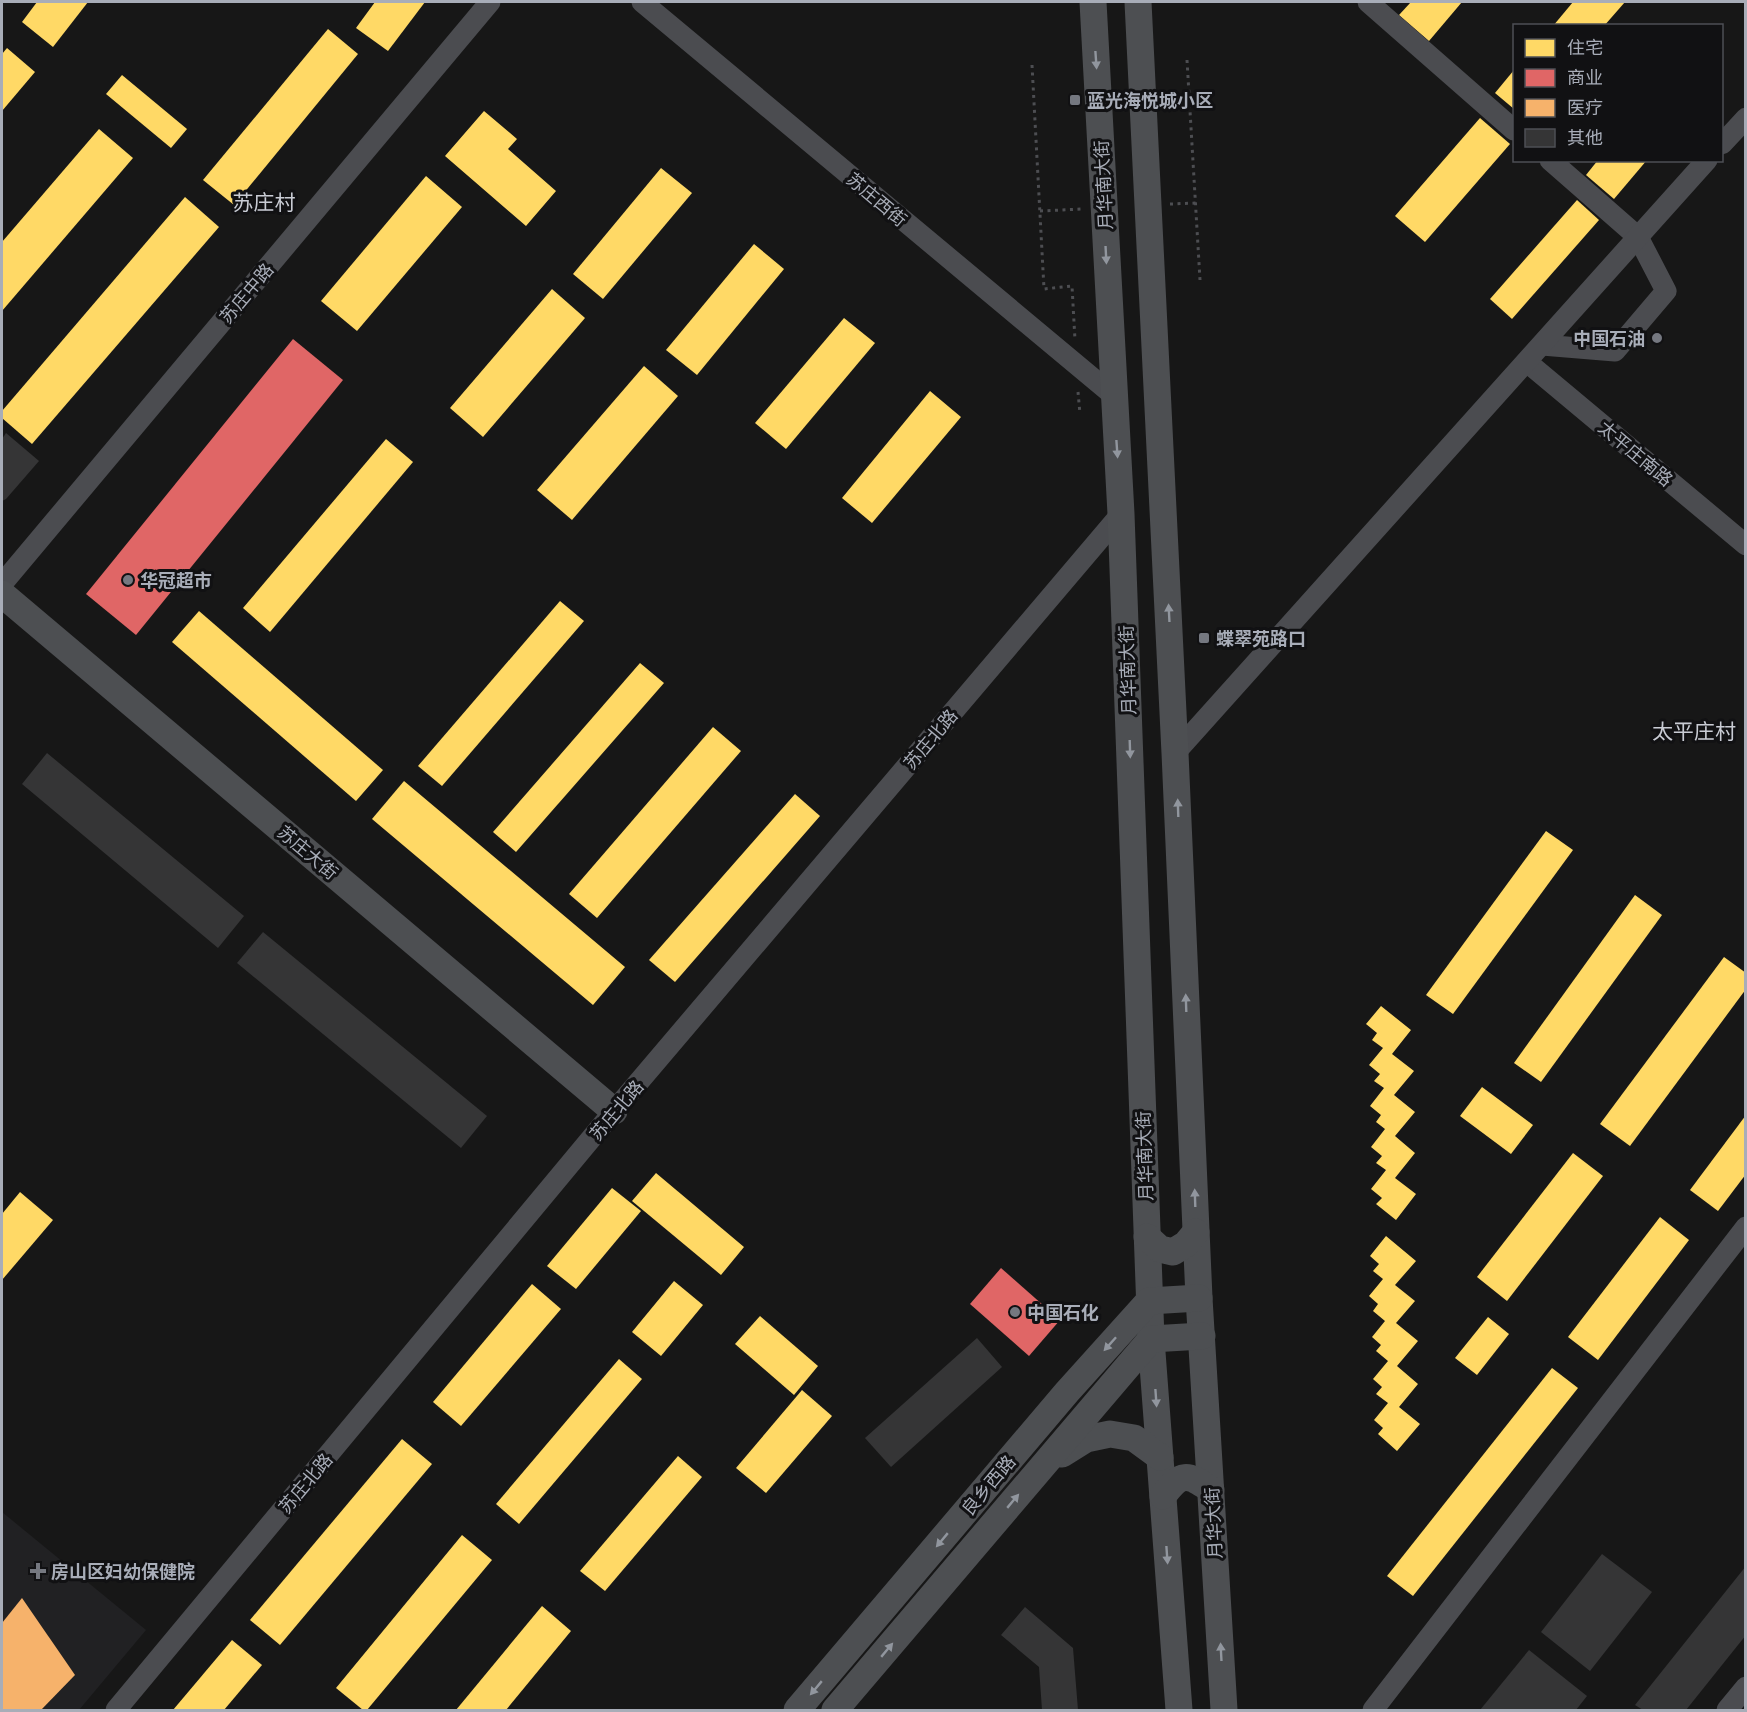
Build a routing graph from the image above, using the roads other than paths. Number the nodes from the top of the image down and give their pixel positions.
1 (490, 2) edge
2 (642, 2) edge
3 (1093, 2) edge
4 (1138, 2) edge
5 (1368, 2) edge
6 (1746, 118) edge
7 (1513, 128) edge
8 (1723, 143) edge
9 (1552, 162) edge
10 (1705, 162) edge
11 (1638, 237) junction
12 (1542, 345) junction
13 (1527, 362) junction
14 (1113, 395) junction
15 (1121, 514) junction
16 (1746, 545) edge
17 (2, 584) edge
18 (2, 594) edge
19 (1175, 753) junction
20 (614, 1111) junction
21 (1746, 1227) edge
22 (1196, 1232) junction
23 (1147, 1237) junction
24 (1199, 1298) junction
25 (1149, 1301) junction
26 (1202, 1336) junction
27 (1151, 1339) junction
28 (1160, 1456) junction
29 (1043, 1466) junction
30 (1211, 1490) junction
31 (1163, 1496) junction
32 (1746, 1687) edge
33 (116, 1710) edge
34 (797, 1710) edge
35 (835, 1710) edge
36 (1179, 1710) edge
37 (1224, 1710) edge
38 (1373, 1710) edge
39 (1727, 1710) edge

1 - 17 street, 苏庄中路
2 - 14 street, 苏庄西街
3 -> 14 main road, 月华南大街
19 -> 4 main road
5 - 7 street
6 - 8 street
9 - 11 street
10 - 11 street
11 - 12 street
11 - 12 street
12 - 13 street
13 - 16 street, 太平庄南路
13 - 19 street
14 -> 15 main road, 月华南大街
15 - 20 street, 苏庄北路
15 -> 23 main road, 月华南大街
18 - 20 main road, 苏庄大街
22 -> 19 main road
20 - 33 street, 苏庄北路
21 - 38 street
22 - 23 main road
22 - 24 main road
23 - 25 main road, 月华南大街
24 - 25 main road
24 - 26 main road
25 - 27 main road, 月华南大街
25 -> 34 main road, 良乡西路
26 - 27 main road
26 - 30 main road, 月华大街
27 -> 28 main road
27 - 29 main road, 良乡西路
28 - 29 main road
28 - 31 main road
35 -> 29 main road, 良乡西路
30 - 31 main road
37 -> 30 main road, 月华大街
31 -> 36 main road
32 - 39 street

